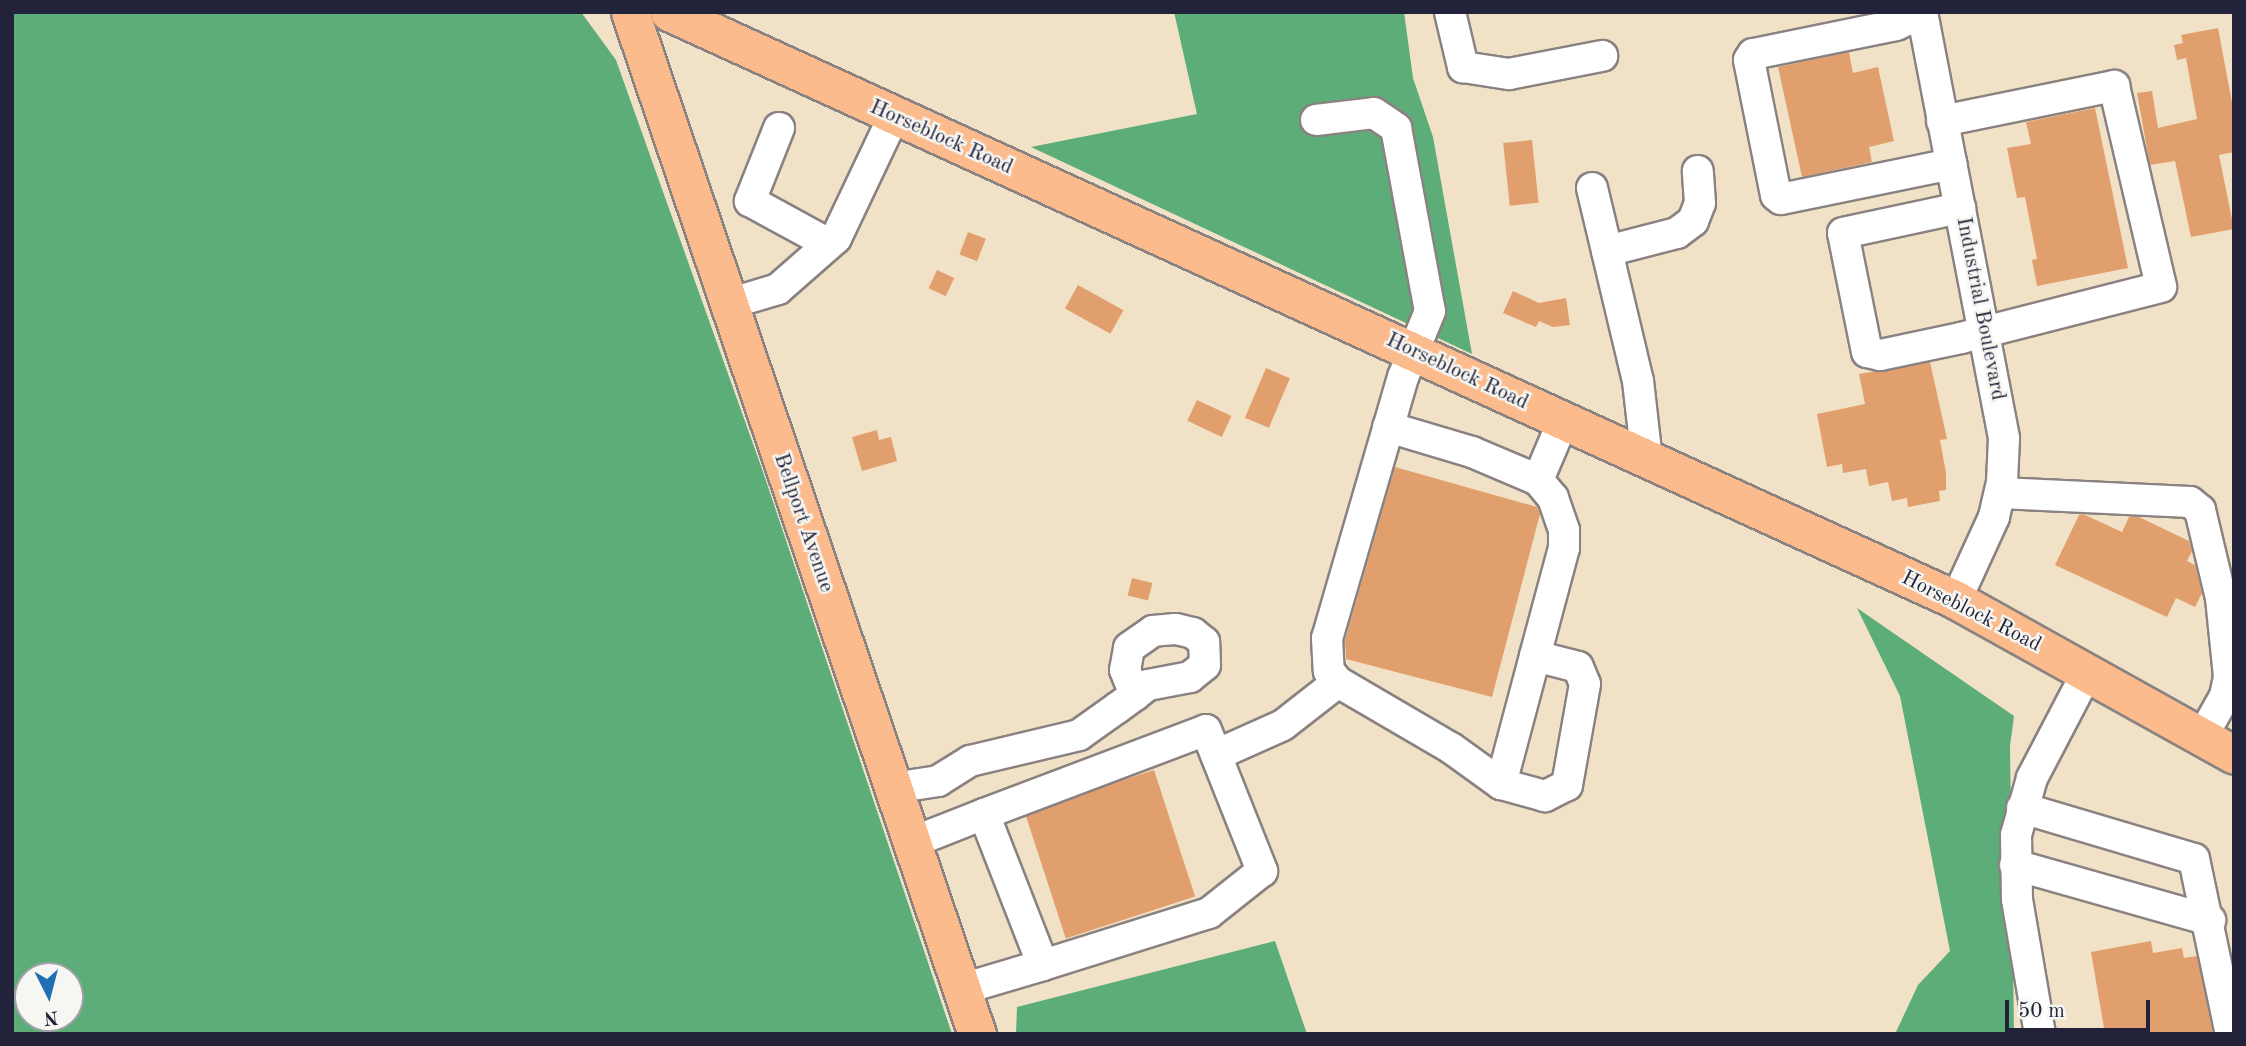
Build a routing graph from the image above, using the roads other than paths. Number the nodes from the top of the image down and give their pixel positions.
1 (630, 12) edge
2 (669, 12) edge
3 (1450, 12) edge
4 (1922, 13) edge
5 (1602, 56) dead end
6 (894, 116) junction
7 (1316, 120) dead end
8 (1942, 121) junction
9 (779, 128) dead end
10 (1951, 164) junction
11 (1698, 171) dead end
12 (1592, 188) dead end
13 (1960, 208) junction
14 (828, 243) junction
15 (1607, 251) junction
16 (728, 304) junction
17 (1986, 332) junction
18 (1416, 353) junction
19 (1563, 421) junction
20 (1388, 427) junction
21 (1647, 460) junction
22 (1538, 480) junction
23 (2001, 493) junction
24 (1956, 600) junction
25 (1535, 656) junction
26 (2087, 673) junction
27 (1338, 682) junction
28 (1135, 695) dead end
29 (2202, 737) junction
30 (1216, 755) junction
31 (2234, 755) edge
32 (1501, 784) junction
33 (893, 788) junction
34 (2022, 808) junction
35 (984, 814) junction
36 (913, 842) junction
37 (2015, 865) junction
38 (2210, 920) junction
39 (1043, 965) junction
40 (962, 989) junction
41 (977, 1034) edge
42 (2040, 1034) edge
43 (2231, 1034) edge

1 - 16 main road, Bellport Avenue
2 - 6 main road, Horseblock Road
3 - 5 street
4 - 8 street, Industrial Boulevard
4 - 10 street
6 - 14 street
6 - 18 main road, Horseblock Road
7 - 18 street
8 - 10 street, Industrial Boulevard
8 - 17 street
9 - 14 street
10 - 13 street, Industrial Boulevard
11 - 15 street
12 - 15 street
13 - 17 street, Industrial Boulevard
13 - 17 street
14 - 16 street
15 - 21 street
16 - 33 main road, Bellport Avenue
17 - 23 street, Industrial Boulevard
18 - 19 main road, Horseblock Road
18 - 20 street
19 - 21 main road, Horseblock Road
19 - 22 street
20 - 22 street
20 - 27 street
21 - 24 main road, Horseblock Road
22 - 25 street
23 - 24 street, Industrial Boulevard
23 - 29 street
24 - 26 main road, Horseblock Road
25 - 32 street
25 - 32 street
26 - 29 main road, Horseblock Road
26 - 34 street
27 - 30 street
27 - 32 street
28 - 33 street
29 - 31 main road, Horseblock Road
30 - 35 street
30 - 39 street
33 - 36 main road, Bellport Avenue
34 - 37 street
34 - 38 street
35 - 36 street
35 - 39 street
36 - 40 main road, Bellport Avenue
37 - 38 street
37 - 42 street
38 - 43 street
39 - 40 street
40 - 41 main road, Bellport Avenue

